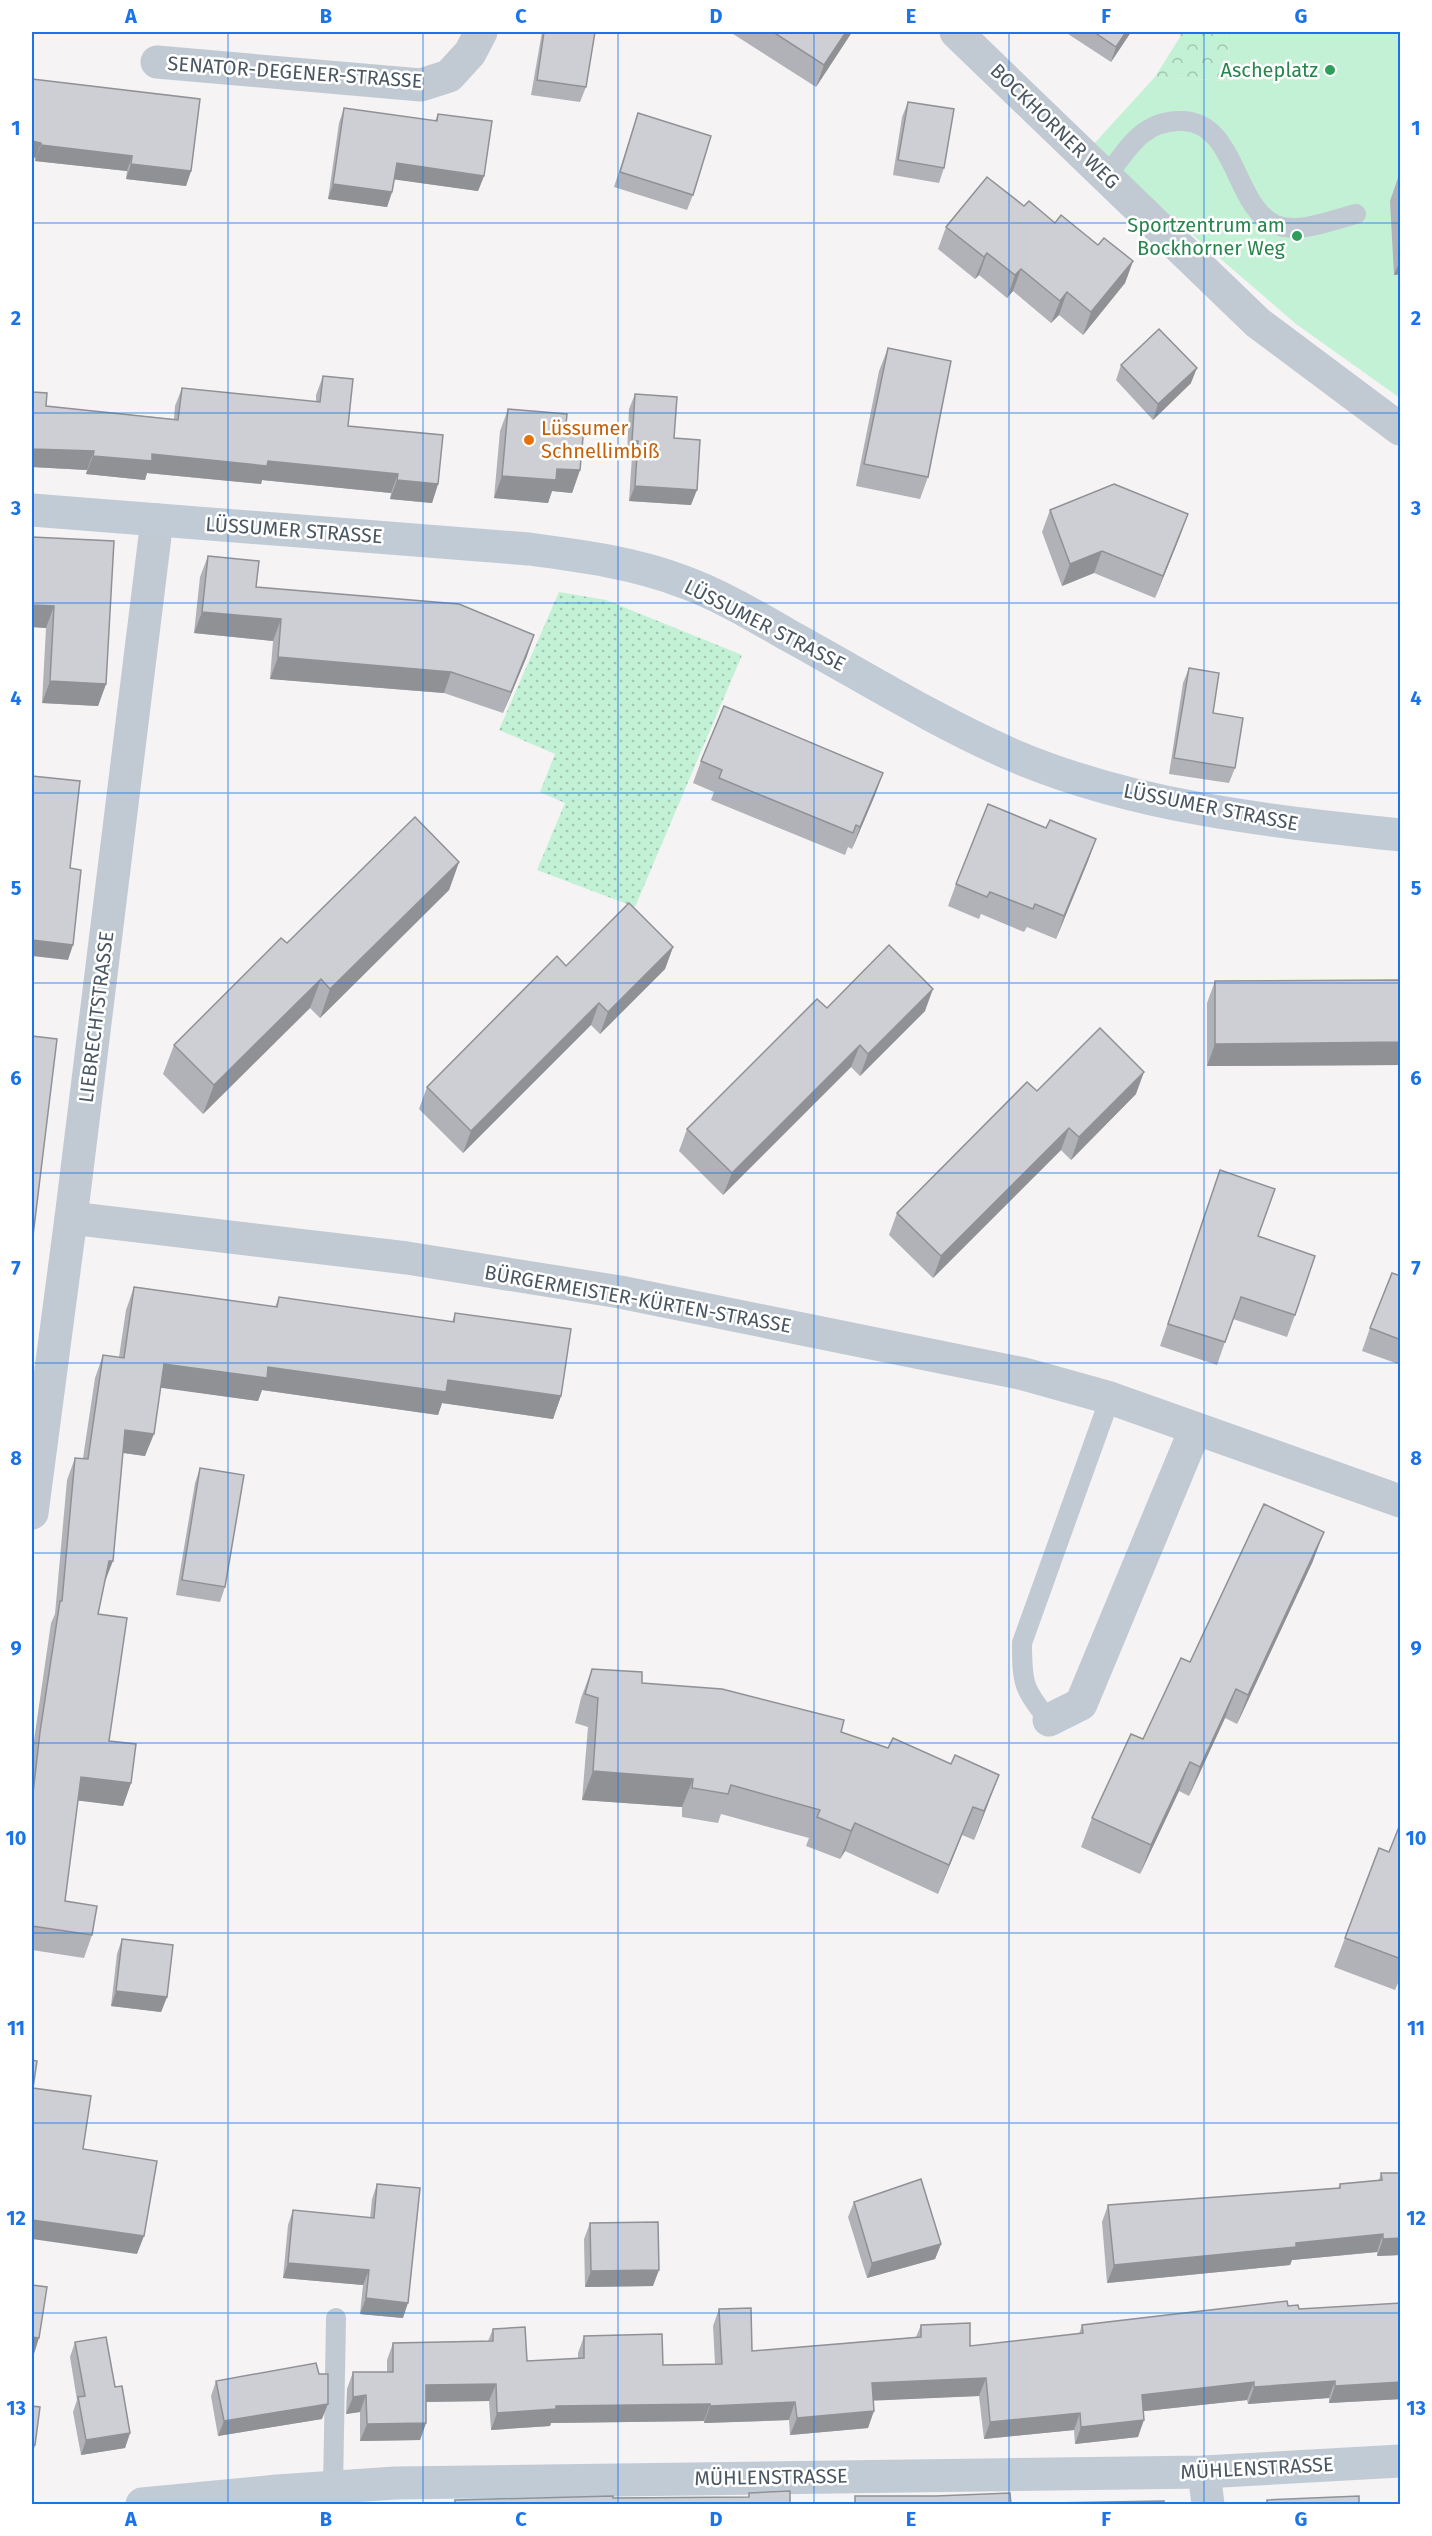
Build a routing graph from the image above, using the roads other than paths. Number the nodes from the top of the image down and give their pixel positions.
1 (481, 32) edge
2 (956, 32) edge
3 (157, 62) dead end
4 (1107, 176) junction
5 (1356, 214) dead end
6 (1401, 429) edge
7 (32, 510) edge
8 (157, 520) junction
9 (1401, 835) edge
10 (71, 1218) junction
11 (1110, 1398) junction
12 (1195, 1430) junction
13 (1401, 1501) edge
14 (32, 1513) edge
15 (1049, 1720) joint
16 (336, 2318) dead end
17 (1401, 2461) edge
18 (1204, 2472) junction
19 (333, 2488) junction
20 (416, 2494) edge
21 (142, 2505) edge
22 (1208, 2505) edge

1 - 3 street, SENATOR-DEGENER-STRASSE
2 - 4 street, BOCKHORNER WEG
4 - 5 lane
4 - 6 street, BOCKHORNER WEG
7 - 8 main road, LÜSSUMER STRASSE
8 - 9 main road, LÜSSUMER STRASSE
8 - 10 street, LIEBRECHTSTRASSE
10 - 11 street, BÜRGERMEISTER-KÜRTEN-STRASSE
10 - 14 street, LIEBRECHTSTRASSE
11 - 12 street, BÜRGERMEISTER-KÜRTEN-STRASSE
11 - 15 lane
12 - 13 street, BÜRGERMEISTER-KÜRTEN-STRASSE
12 - 15 street
16 - 19 lane
17 - 18 main road, MÜHLENSTRASSE
18 - 20 main road, MÜHLENSTRASSE
18 - 22 street
19 - 20 main road, MÜHLENSTRASSE
19 - 21 main road, MÜHLENSTRASSE

